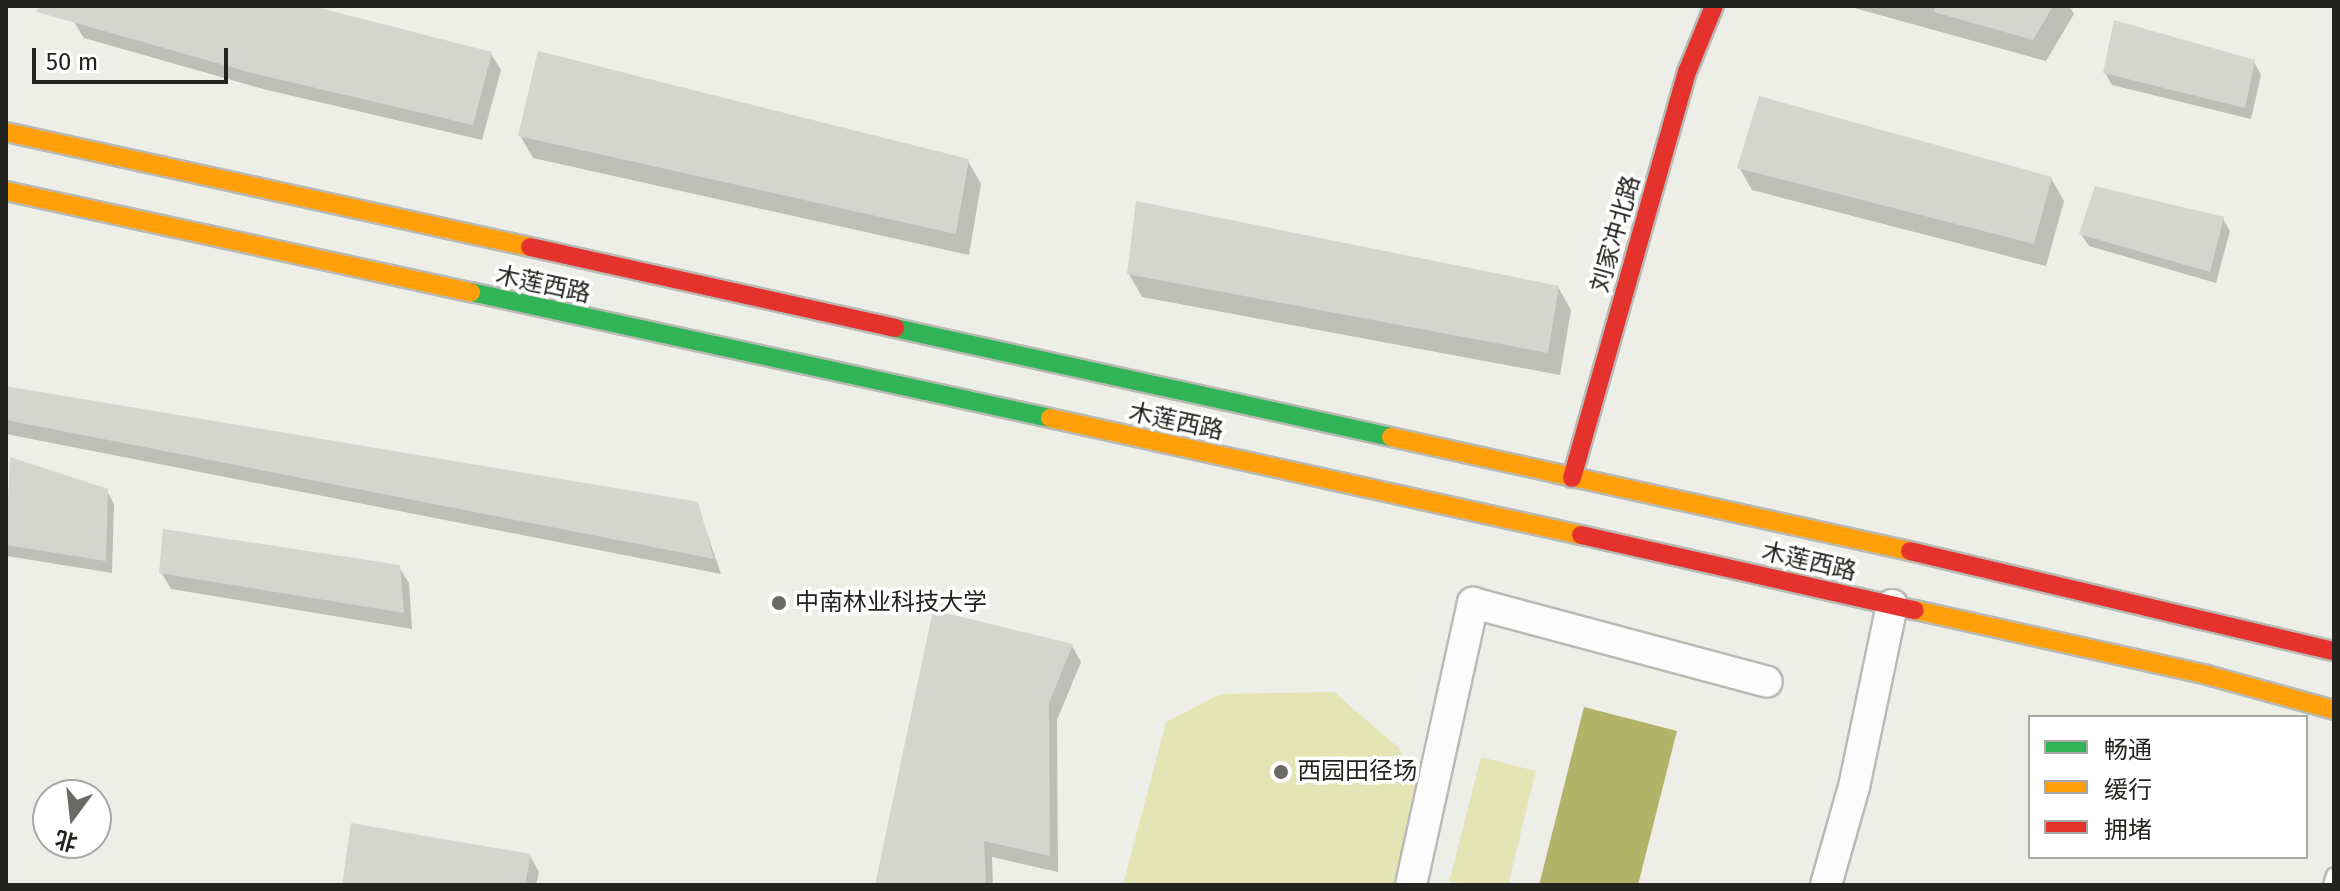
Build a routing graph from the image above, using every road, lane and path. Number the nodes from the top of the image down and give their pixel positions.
1 (1696, 6) edge
2 (1714, 6) edge
3 (6, 132) edge
4 (6, 191) edge
5 (1565, 476) junction
6 (1892, 605) junction
7 (2334, 651) edge
8 (1767, 682) dead end
9 (2334, 710) edge
10 (2334, 875) edge
11 (1411, 885) edge
12 (1826, 885) edge
13 (2331, 885) edge

1 - 5 main road, 刘家冲北路
2 - 5 main road, 刘家冲北路
3 - 5 main road, 木莲西路
4 - 6 main road, 木莲西路
5 - 7 main road, 木莲西路
6 - 9 main road, 木莲西路
6 - 12 street
8 - 11 street
10 - 13 lane

